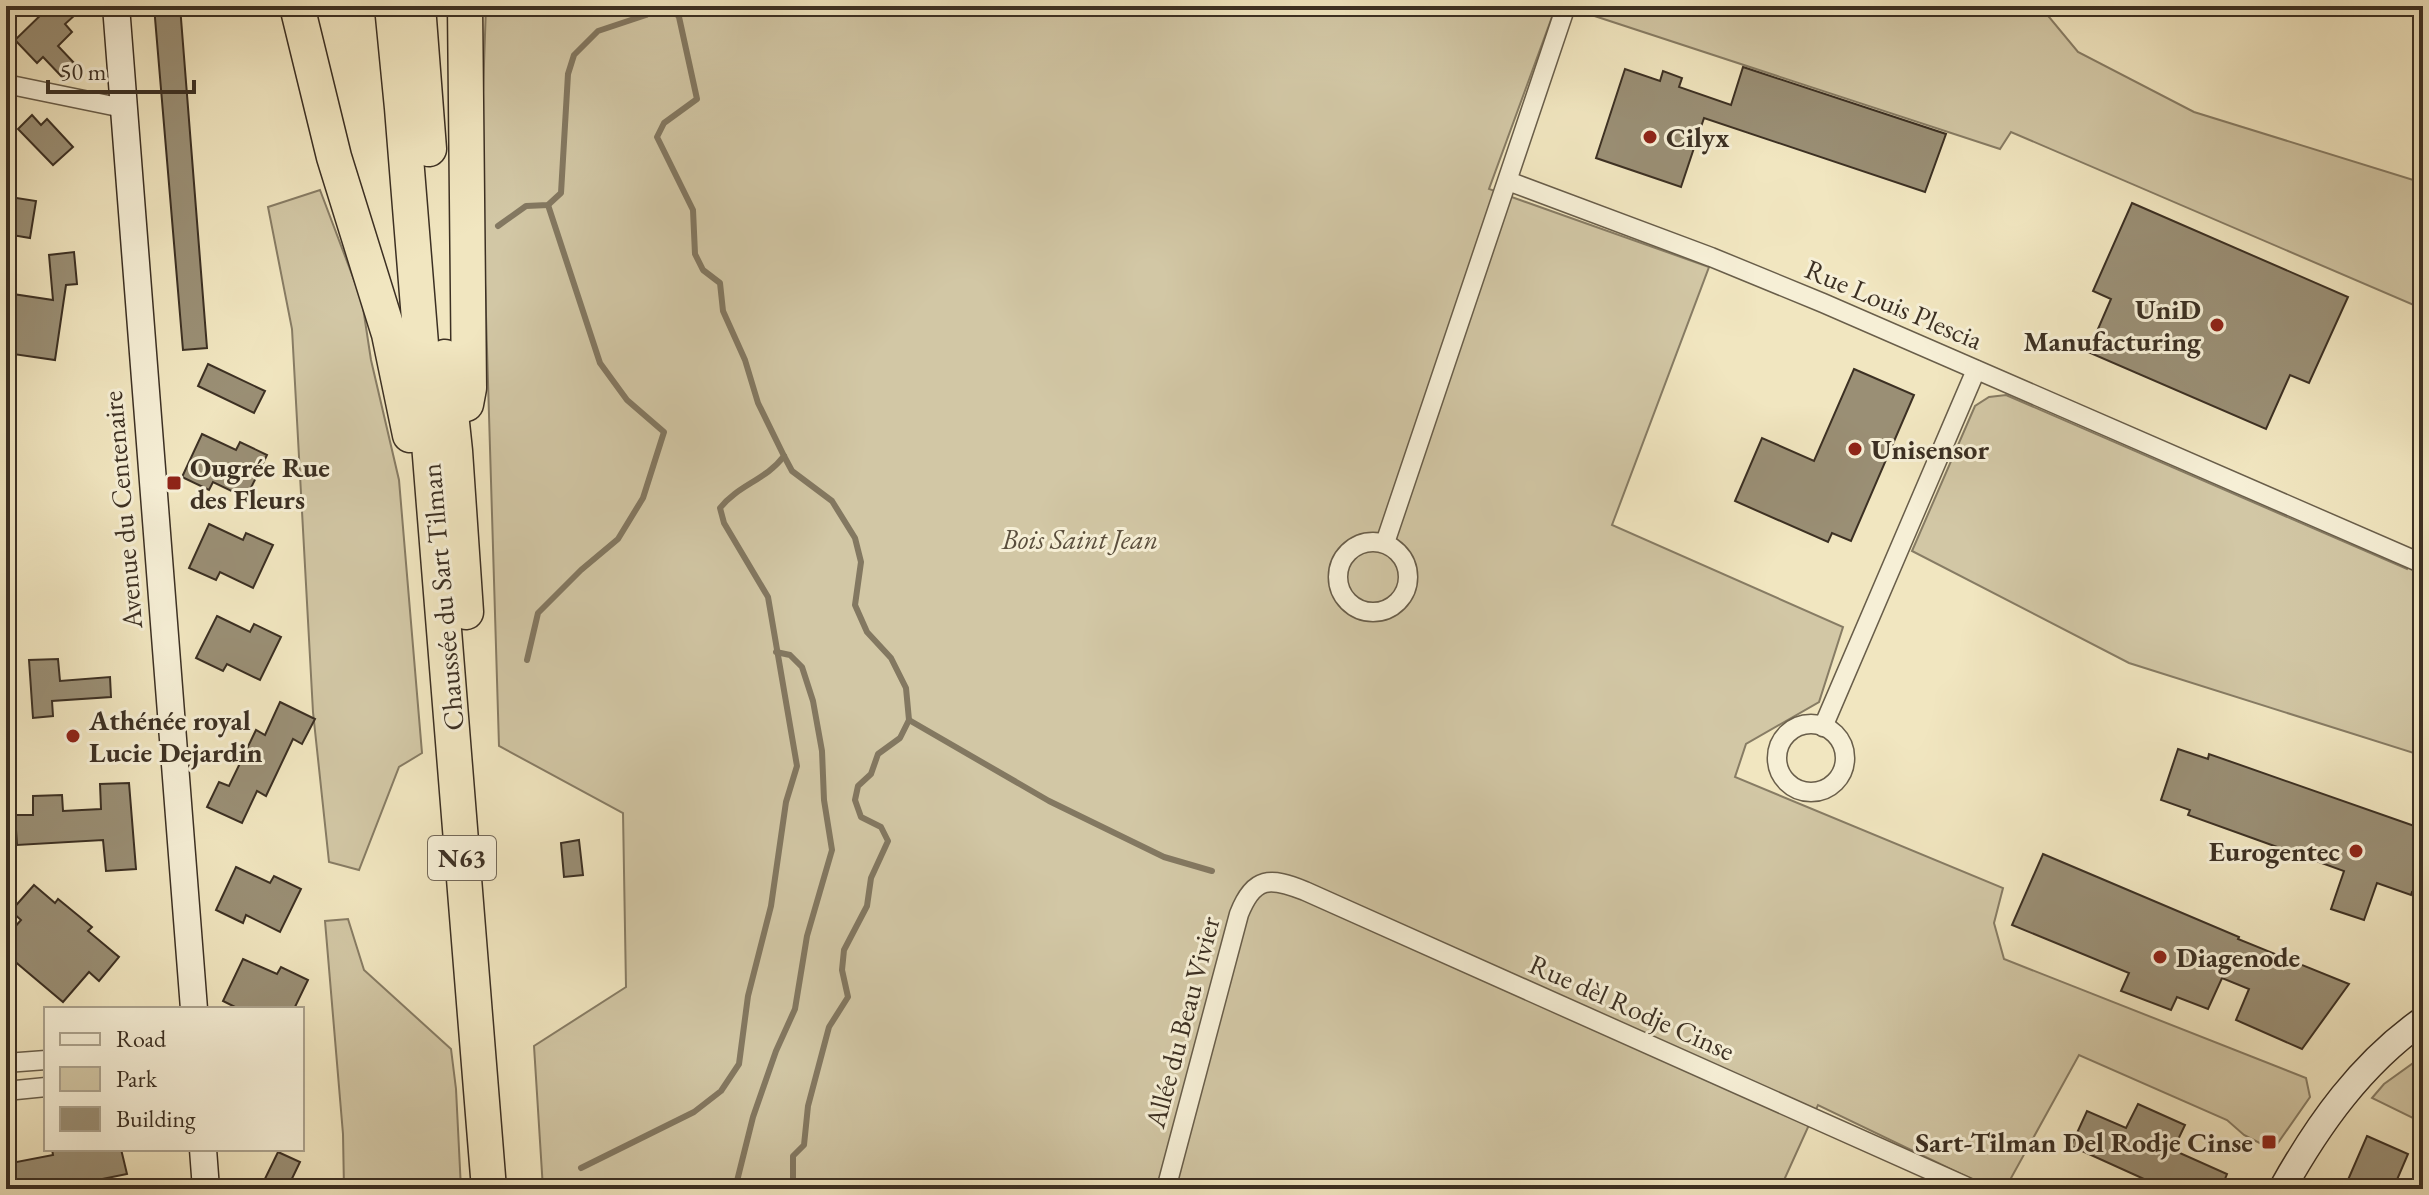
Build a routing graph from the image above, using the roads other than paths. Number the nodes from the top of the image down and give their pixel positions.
1 (116, 6) edge
2 (297, 6) edge
3 (392, 6) edge
4 (418, 6) edge
5 (465, 6) edge
6 (1566, 6) edge
7 (6, 84) edge
8 (123, 108) junction
9 (1508, 181) junction
10 (1976, 370) junction
11 (455, 451) junction
12 (436, 526) junction
13 (1385, 543) dead end
14 (2423, 564) edge
15 (1823, 727) dead end
16 (1269, 881) joint
17 (194, 1007) edge
18 (2423, 1020) edge
19 (44, 1060) edge
20 (6, 1063) edge
21 (44, 1087) edge
22 (6, 1091) edge
23 (203, 1151) edge
24 (206, 1189) edge
25 (489, 1189) edge
26 (513, 1189) edge
27 (1166, 1189) edge
28 (1972, 1189) edge
29 (2282, 1189) edge

1 - 8 street, Avenue du Centenaire
2 - 12 highway
3 - 12 highway, Chaussée du Sart Tilman / N63
4 - 11 highway, Chaussée du Sart Tilman / N63
5 - 11 highway
6 - 9 street
7 - 8 street
8 - 17 street, Avenue du Centenaire
9 - 10 street, Rue Louis Plescia
9 - 13 street
10 - 14 street, Rue Louis Plescia
10 - 15 street
11 - 26 highway, Chaussée du Sart Tilman / N63
12 - 25 highway, Chaussée du Sart Tilman / N63
16 - 27 street, Allée du Beau Vivier
16 - 28 street, Rue dèl Rodje Cinse
18 - 29 street
19 - 20 street
21 - 22 street
23 - 24 street

